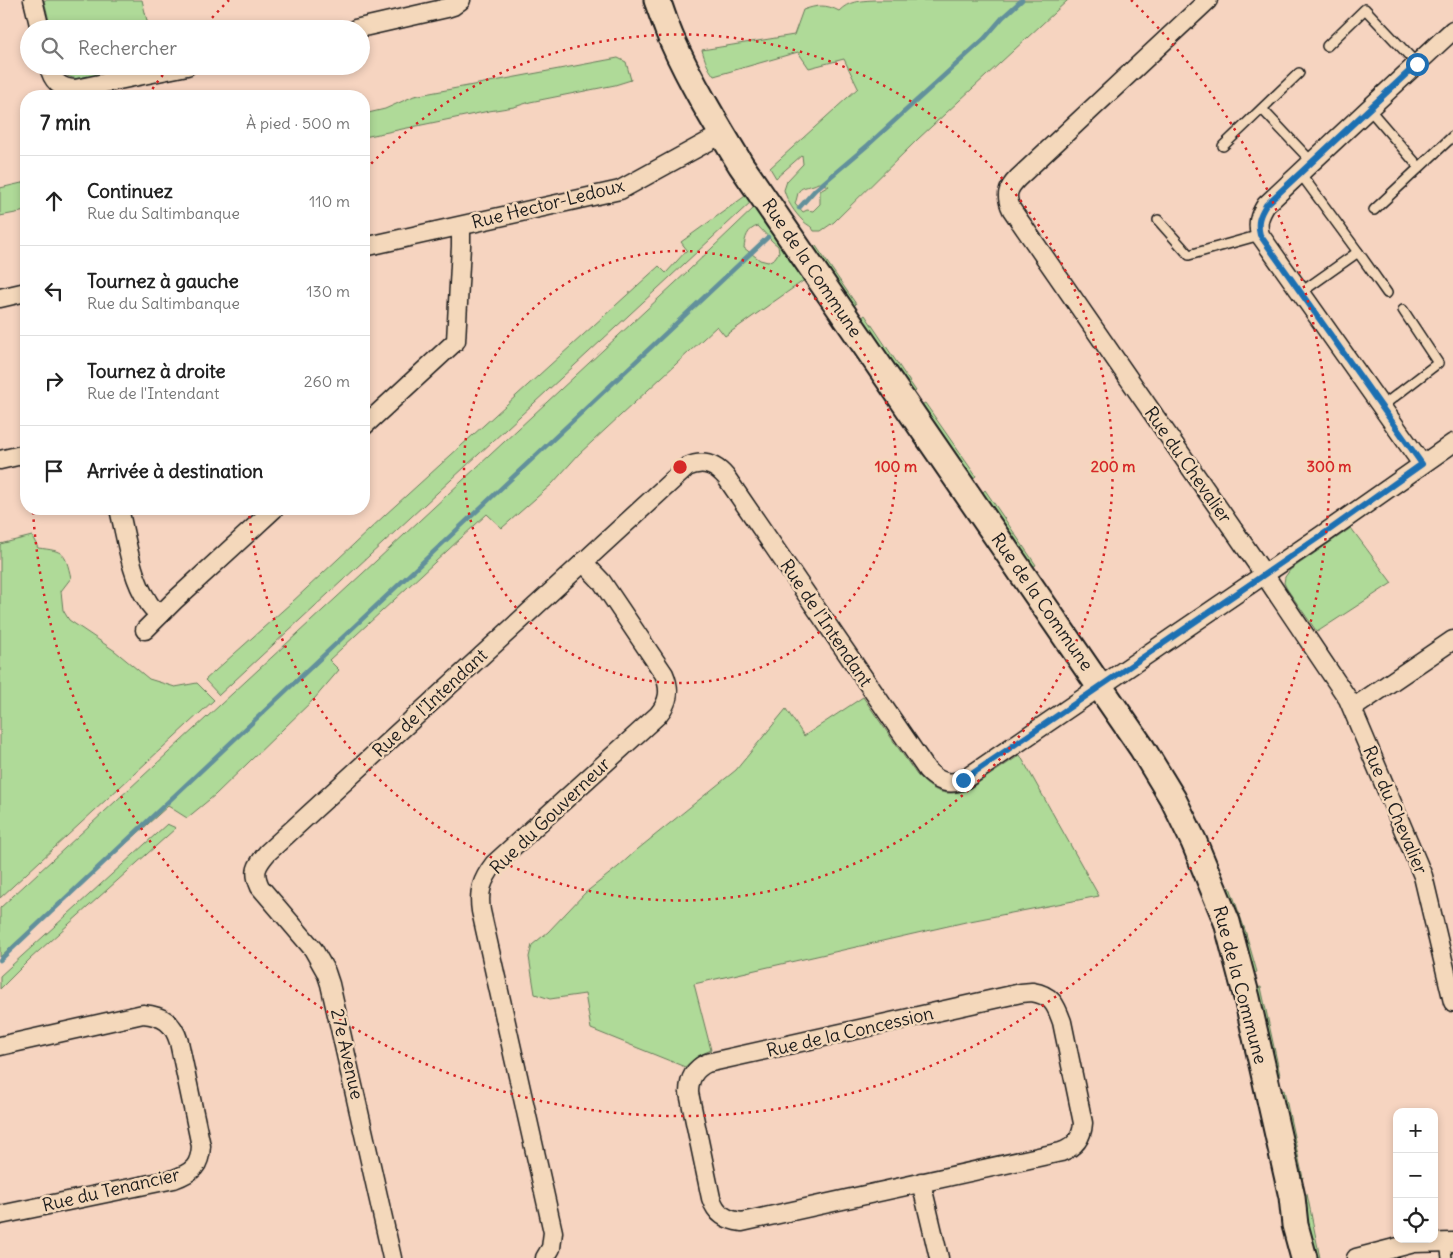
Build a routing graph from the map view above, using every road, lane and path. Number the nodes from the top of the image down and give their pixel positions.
1 (33, 0) edge
2 (461, 0) edge
3 (657, 0) edge
4 (1208, 0) edge
5 (38, 20) edge
6 (370, 26) edge
7 (1453, 30) edge
8 (1327, 46) dead end
9 (1417, 64) junction
10 (1299, 73) dead end
11 (51, 75) edge
12 (144, 75) edge
13 (1262, 109) junction
14 (1369, 109) junction
15 (722, 134) junction
16 (1453, 136) edge
17 (1223, 146) dead end
18 (1420, 167) junction
19 (1306, 168) junction
20 (1374, 210) dead end
21 (1158, 220) dead end
22 (461, 226) junction
23 (1260, 235) junction
24 (370, 247) edge
25 (1358, 252) junction
26 (20, 293) edge
27 (1300, 293) junction
28 (1387, 293) dead end
29 (0, 298) edge
30 (1403, 310) dead end
31 (1381, 407) junction
32 (370, 420) edge
33 (1453, 443) edge
34 (20, 455) edge
35 (0, 460) edge
36 (1422, 464) junction
37 (120, 515) edge
38 (268, 515) edge
39 (584, 562) junction
40 (1264, 574) junction
41 (160, 615) junction
42 (145, 630) dead end
43 (1453, 640) edge
44 (1100, 686) junction
45 (1353, 708) junction
46 (256, 872) joint
47 (1453, 1002) edge
48 (0, 1046) edge
49 (921, 1182) junction
50 (0, 1215) edge
51 (1448, 1248) edge
52 (1384, 1255) edge
53 (392, 1258) edge
54 (545, 1258) edge
55 (939, 1258) edge
56 (1304, 1258) edge
57 (1359, 1258) edge

1 - 5 street
2 - 6 street
3 - 15 street, Rue de la Commune
4 - 40 street, Rue du Chevalier
7 - 9 street
8 - 9 lane
9 - 14 street
10 - 13 lane
11 - 12 street
13 - 17 lane
13 - 19 lane
14 - 18 lane
14 - 19 street
15 - 22 street, Rue Hector-Ledoux
15 - 44 street, Rue de la Commune
16 - 18 lane
18 - 20 lane
19 - 23 street
19 - 25 lane
21 - 23 lane
22 - 24 street, Rue Hector-Ledoux
22 - 32 street
23 - 27 street
25 - 27 lane
25 - 28 lane
26 - 29 street
27 - 31 street
30 - 31 lane
31 - 36 street
33 - 36 street, Rue de l'Intendant
34 - 35 street
36 - 40 street, Rue de l'Intendant
37 - 41 street
38 - 41 street
39 - 44 street, Rue de l'Intendant
39 - 46 street, Rue de l'Intendant
39 - 54 street, Rue du Gouverneur
40 - 44 street, Rue de l'Intendant
40 - 45 street, Rue du Chevalier
41 - 42 street
43 - 45 street
44 - 56 street, Rue de la Commune
45 - 47 street, Rue du Chevalier
46 - 53 street, 27e Avenue
48 - 50 street, Rue du Tenancier
49 - 49 street, Rue de la Concession
49 - 55 street
51 - 52 street
52 - 57 street

